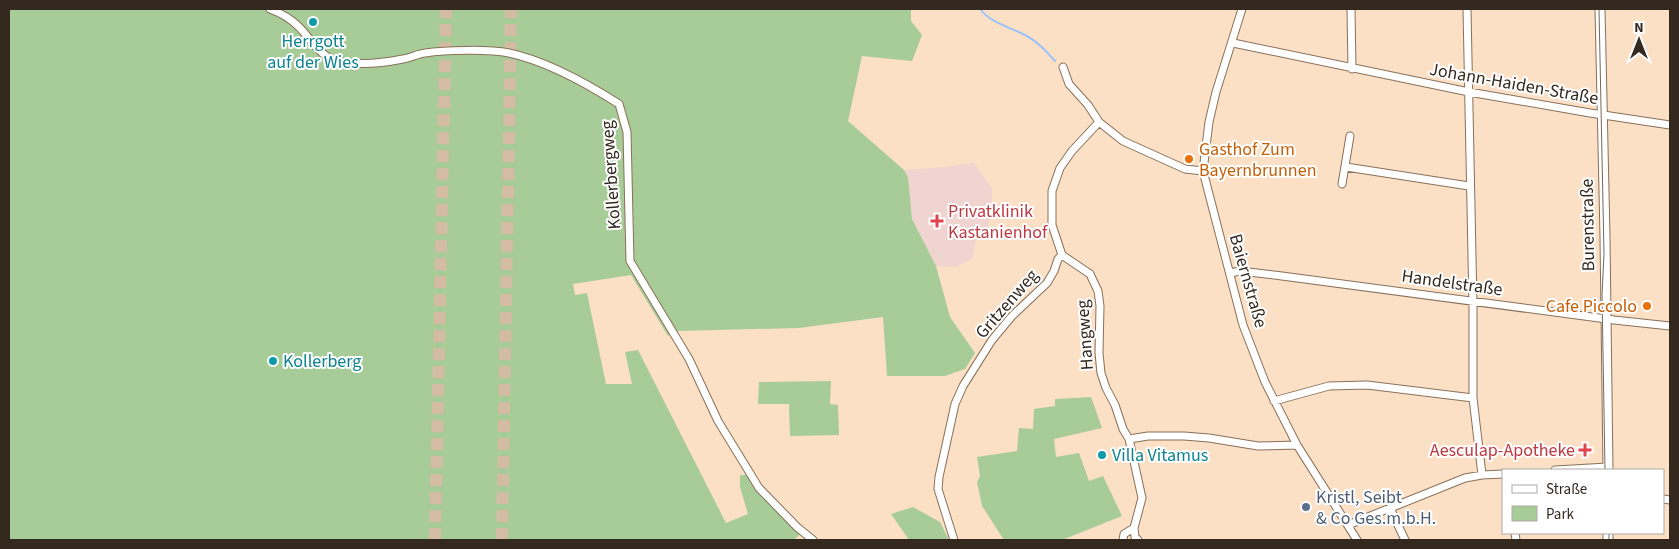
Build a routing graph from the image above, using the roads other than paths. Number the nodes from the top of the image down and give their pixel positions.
1 (270, 9) edge
2 (1242, 9) edge
3 (1351, 9) edge
4 (1467, 9) edge
5 (1600, 9) edge
6 (1232, 43) junction
7 (1063, 67) dead end
8 (1352, 69) junction
9 (1468, 92) junction
10 (1602, 115) junction
11 (1099, 122) junction
12 (1670, 125) edge
13 (1350, 136) dead end
14 (1346, 167) junction
15 (1203, 171) junction
16 (1342, 184) dead end
17 (1469, 186) junction
18 (1062, 255) junction
19 (1230, 273) junction
20 (1472, 301) junction
21 (1605, 318) junction
22 (1670, 326) edge
23 (1473, 398) junction
24 (1274, 401) junction
25 (1129, 439) junction
26 (1297, 445) junction
27 (1608, 469) edge
28 (1502, 474) edge
29 (1482, 475) junction
30 (1390, 508) junction
31 (1348, 525) junction
32 (1134, 528) junction
33 (813, 540) edge
34 (954, 540) edge
35 (1123, 540) edge
36 (1138, 540) edge
37 (1357, 540) edge
38 (1405, 540) edge

1 - 33 street, Kollerbergweg
2 - 6 street, Baiernstraße
3 - 8 street
4 - 9 street
5 - 10 street, Burenstraße
6 - 8 street, Johann-Haiden-Straße
6 - 15 street, Baiernstraße
7 - 11 street
8 - 9 street, Johann-Haiden-Straße
9 - 10 street, Johann-Haiden-Straße
9 - 17 street
10 - 12 street, Johann-Haiden-Straße
10 - 21 street, Burenstraße
11 - 15 street
11 - 18 street
13 - 14 street
14 - 16 street
14 - 17 street
15 - 19 street, Baiernstraße
17 - 20 street
18 - 25 street, Hangweg
18 - 34 street, Gritzenweg
19 - 20 street, Handelstraße
19 - 24 street, Baiernstraße
20 - 21 street, Handelstraße
20 - 23 street
21 - 22 street, Handelstraße
21 - 27 street, Burenstraße
23 - 24 street
23 - 29 street
24 - 26 street, Baiernstraße
25 - 26 street
25 - 32 street, Hangweg
26 - 31 street, Baiernstraße
28 - 29 street
29 - 30 street
30 - 31 street
30 - 38 street
31 - 37 street, Baiernstraße
32 - 35 street
32 - 36 street

